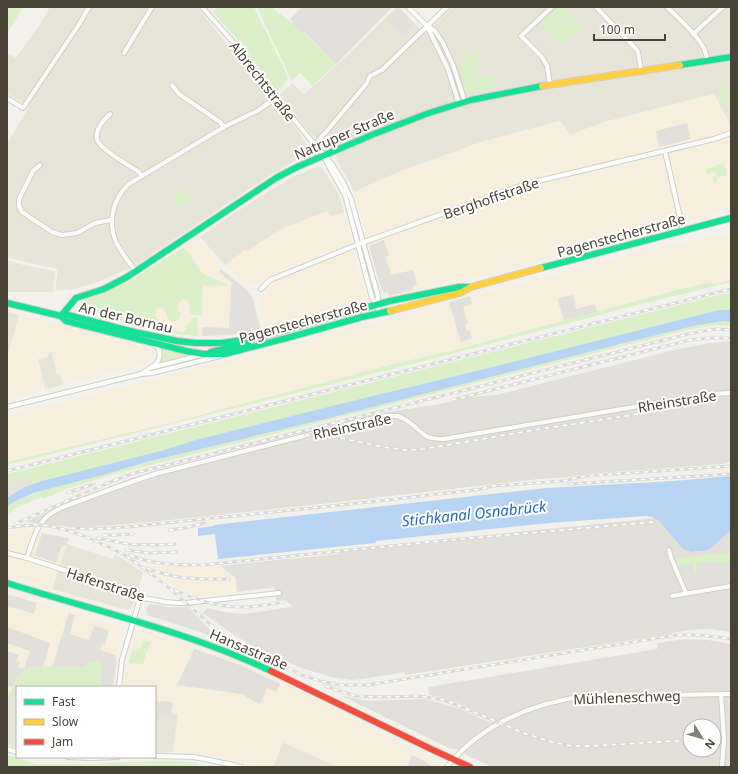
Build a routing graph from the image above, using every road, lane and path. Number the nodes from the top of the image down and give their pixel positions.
1 (89, 7) edge
2 (152, 7) edge
3 (202, 7) edge
4 (408, 7) edge
5 (448, 7) edge
6 (552, 7) edge
7 (596, 7) edge
8 (667, 7) edge
9 (723, 7) edge
10 (427, 26) junction
11 (693, 34) junction
12 (124, 53) dead end
13 (731, 57) edge
14 (707, 61) junction
15 (641, 70) junction
16 (550, 84) junction
17 (172, 85) dead end
18 (7, 98) edge
19 (276, 98) junction
20 (462, 103) junction
21 (110, 114) dead end
22 (224, 127) junction
23 (731, 133) edge
24 (314, 145) junction
25 (665, 151) junction
26 (323, 155) junction
27 (40, 165) dead end
28 (142, 176) junction
29 (731, 218) edge
30 (111, 220) junction
31 (683, 231) junction
32 (361, 244) junction
33 (136, 272) junction
34 (471, 288) junction
35 (261, 289) dead end
36 (7, 304) edge
37 (376, 306) junction
38 (379, 314) junction
39 (61, 316) junction
40 (257, 338) junction
41 (153, 343) junction
42 (203, 354) junction
43 (225, 354) junction
44 (150, 368) junction
45 (141, 374) junction
46 (731, 393) edge
47 (7, 407) edge
48 (670, 550) dead end
49 (7, 553) edge
50 (27, 558) junction
51 (7, 583) edge
52 (731, 586) edge
53 (279, 593) dead end
54 (686, 593) junction
55 (672, 596) dead end
56 (140, 598) junction
57 (133, 620) junction
58 (119, 686) edge
59 (721, 694) junction
60 (731, 694) edge
61 (156, 756) edge
62 (454, 760) junction
63 (241, 767) edge
64 (447, 767) edge
65 (470, 767) edge
66 (722, 767) edge

1 - 18 street
2 - 12 street
3 - 19 street, Albrechtstraße
4 - 10 street
5 - 10 street
6 - 16 street
7 - 15 street
8 - 11 street
9 - 11 street
10 - 20 street
10 - 20 street
10 - 24 street
11 - 14 street
13 - 14 main road, Natruper Straße
14 - 15 main road, Natruper Straße
15 - 16 main road, Natruper Straße
16 - 20 main road, Natruper Straße
17 - 22 street
19 - 22 street
19 - 24 street, Albrechtstraße
20 - 26 main road, Natruper Straße
21 - 28 street
22 - 28 street
23 - 25 street, Berghoffstraße
24 - 26 street, Albrechtstraße
25 - 31 street
25 - 32 street, Berghoffstraße
26 - 32 street, Albrechtstraße
26 - 33 main road, Natruper Straße
27 - 30 street
28 - 30 street
29 - 31 main road, Pagenstecherstraße
30 - 33 street
31 - 34 main road, Pagenstecherstraße
32 - 35 street, Berghoffstraße
32 - 37 street, Albrechtstraße
33 - 39 main road, Natruper Straße
34 - 37 main road, Pagenstecherstraße
34 - 38 main road, Pagenstecherstraße
36 - 39 main road
37 - 38 street, Albrechtstraße
37 - 40 main road, Pagenstecherstraße
38 - 43 main road, Pagenstecherstraße
39 - 40 main road, An der Bornau
39 - 41 main road, An der Bornau
40 - 42 main road
41 - 42 main road, An der Bornau
41 - 44 street, An der Bornau
42 - 43 main road, An der Bornau
42 - 44 street, Pagenstecherstraße
43 - 45 street, Pagenstecherstraße
44 - 45 street, Pagenstecherstraße
45 - 47 street, Pagenstecherstraße
46 - 50 street, Rheinstraße
48 - 54 street
49 - 50 street, Hafenstraße
50 - 56 street, Hafenstraße
51 - 57 main road, Hansastraße
52 - 54 street
53 - 56 street, Hafenstraße
54 - 55 street
56 - 57 street
57 - 58 street
57 - 62 main road, Hansastraße
59 - 60 street, Mühleneschweg
59 - 62 street, Mühleneschweg
59 - 66 street
61 - 63 street
62 - 64 street, Mühleneschweg
62 - 65 main road, Hansastraße

